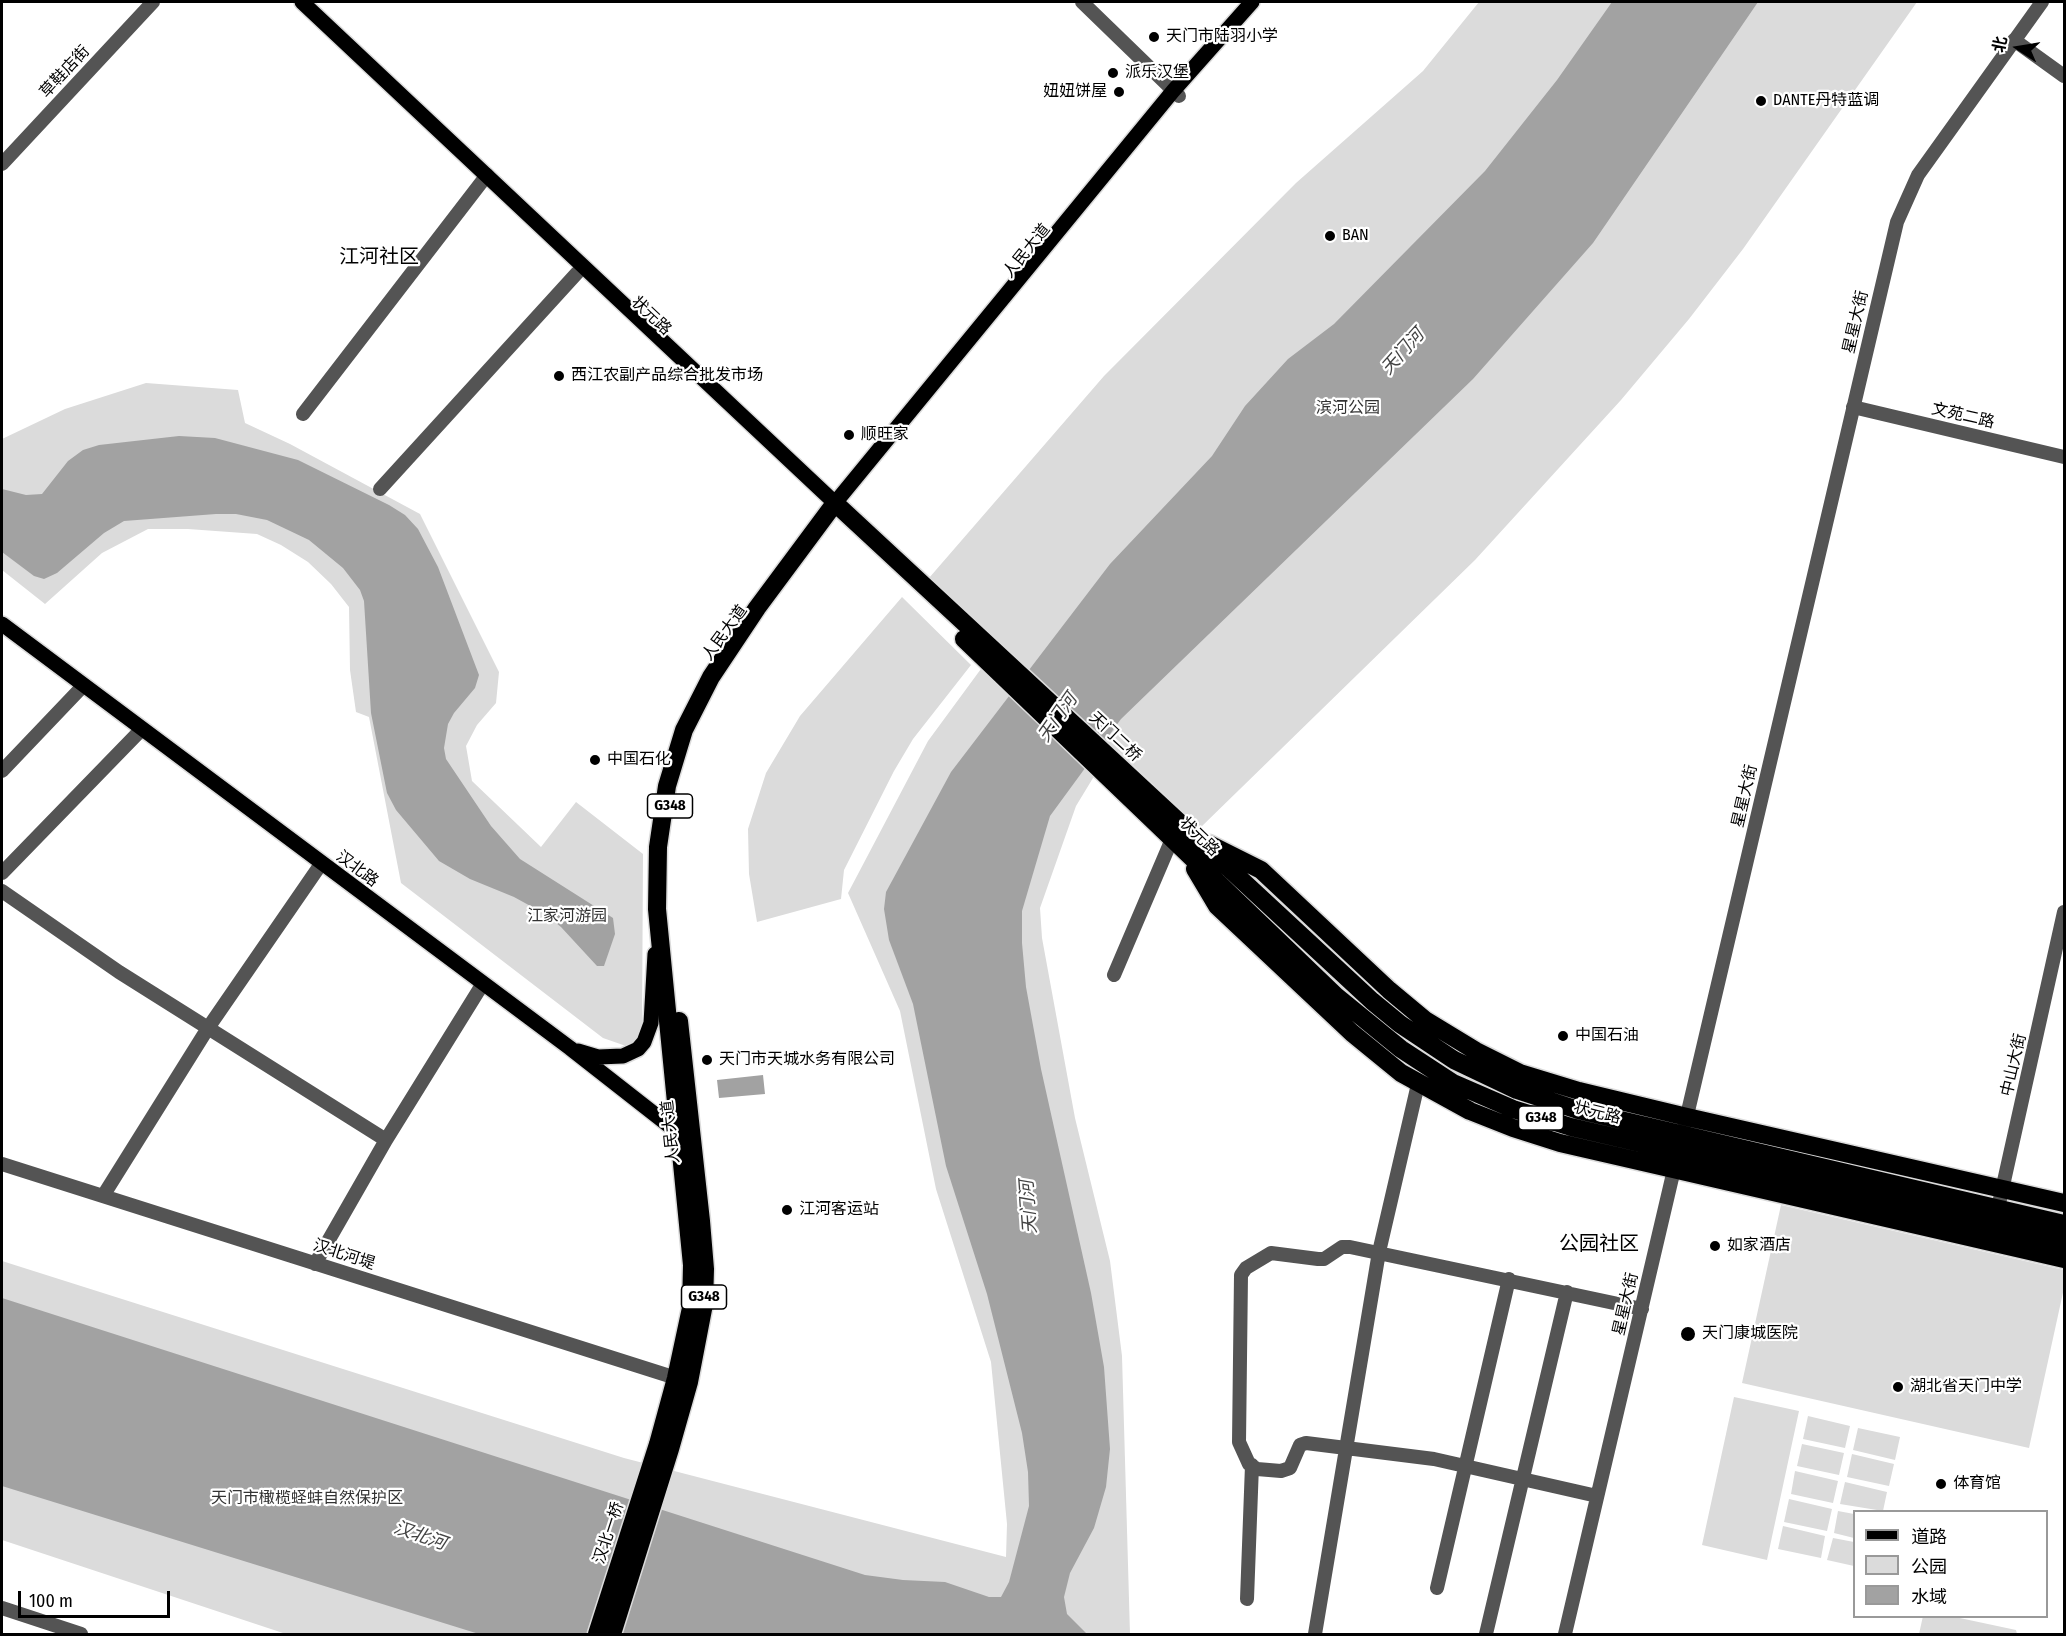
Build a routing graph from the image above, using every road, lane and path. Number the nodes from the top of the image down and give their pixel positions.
1 (153, 2) edge
2 (289, 2) edge
3 (302, 2) edge
4 (1082, 2) edge
5 (1252, 2) edge
6 (1262, 2) edge
7 (2042, 2) edge
8 (2014, 40) junction
9 (2064, 76) edge
10 (1176, 94) junction
11 (2, 164) edge
12 (484, 179) junction
13 (577, 273) junction
14 (1853, 407) junction
15 (303, 414) dead end
16 (2064, 457) edge
17 (380, 489) dead end
18 (835, 509) junction
19 (2, 624) edge
20 (990, 655) joint
21 (83, 686) junction
22 (141, 730) junction
23 (2, 771) edge
24 (1127, 784) junction
25 (1172, 839) junction
26 (1191, 845) junction
27 (321, 864) junction
28 (2, 873) edge
29 (2, 891) edge
30 (657, 909) junction
31 (2064, 912) edge
32 (1114, 975) dead end
33 (482, 985) junction
34 (208, 1028) junction
35 (570, 1048) junction
36 (1513, 1079) junction
37 (1418, 1084) junction
38 (1592, 1094) junction
39 (1527, 1114) junction
40 (1602, 1116) junction
41 (1687, 1117) junction
42 (1493, 1121) junction
43 (1683, 1135) junction
44 (684, 1138) junction
45 (386, 1140) junction
46 (1676, 1161) junction
47 (2, 1164) edge
48 (2002, 1188) junction
49 (103, 1196) junction
50 (2064, 1203) edge
51 (1996, 1216) junction
52 (2064, 1224) edge
53 (2064, 1241) edge
54 (1379, 1252) junction
55 (2064, 1259) edge
56 (315, 1264) junction
57 (1509, 1280) junction
58 (1567, 1292) junction
59 (1642, 1308) junction
60 (676, 1378) junction
61 (664, 1446) junction
62 (1346, 1448) junction
63 (1252, 1466) junction
64 (1465, 1467) junction
65 (1523, 1480) junction
66 (1597, 1496) junction
67 (1437, 1588) dead end
68 (1246, 1599) dead end
69 (2, 1608) edge
70 (81, 1635) edge
71 (597, 1635) edge
72 (612, 1635) edge
73 (1315, 1635) edge
74 (1486, 1635) edge
75 (1564, 1635) edge

1 - 11 street, 草鞋店街
2 - 12 main road, 状元路
3 - 12 main road, 状元路
4 - 10 street
5 - 10 main road, 人民大道
6 - 10 main road, 人民大道
7 - 8 street, 星星大街
8 - 9 street
8 - 14 street, 星星大街
10 - 18 main road, 人民大道
12 - 13 main road, 状元路
12 - 15 street
12 - 18 main road, 状元路
13 - 17 street
13 - 18 main road, 状元路
14 - 16 street, 文苑二路
14 - 41 street, 星星大街
18 - 20 highway, 状元路 / G348
18 - 30 highway, 人民大道 / G348
18 - 44 highway, 人民大道 / G348
19 - 21 main road, 汉北路
20 - 24 highway, 天门二桥 / G348
21 - 22 main road, 汉北路
21 - 23 street
22 - 27 main road, 汉北路
22 - 28 street
24 - 25 highway, 状元路 / G348
24 - 26 highway, 状元路 / G348
25 - 26 highway, 状元路 / G348
25 - 32 street
26 - 36 highway, 状元路 / G348
26 - 37 highway
26 - 39 highway, 状元路 / G348
27 - 33 main road, 汉北路
27 - 34 street
29 - 34 street
30 - 35 main road
30 - 44 highway, 人民大道 / G348
31 - 48 street, 中山大街
33 - 35 main road, 汉北路
33 - 45 street
34 - 45 street
34 - 49 street
35 - 44 main road, 汉北路
36 - 38 highway
36 - 40 highway, 状元路 / G348
37 - 42 highway
37 - 54 street
38 - 40 highway
38 - 41 highway
39 - 42 highway
39 - 46 highway, 状元路 / G348
40 - 43 highway, 状元路 / G348
41 - 43 street, 星星大街
41 - 48 highway
42 - 46 highway
43 - 46 street, 星星大街
43 - 51 highway, 状元路 / G348
44 - 60 highway, 人民大道 / G348
44 - 61 highway, 人民大道 / G348
45 - 56 street
46 - 51 highway, 状元路 / G348
46 - 55 highway
46 - 59 street, 星星大街
47 - 49 street, 汉北河堤
48 - 50 highway
48 - 51 street, 中山大街
49 - 56 street, 汉北河堤
51 - 52 highway, 状元路 / G348
51 - 53 highway, 状元路 / G348
54 - 57 street
54 - 62 street
54 - 63 street
56 - 60 street, 汉北河堤
57 - 58 street
57 - 64 street
58 - 59 street
58 - 65 street
59 - 66 street, 星星大街
60 - 61 highway, 人民大道 / G348
61 - 71 highway, 汉北一桥 / G348
61 - 72 highway, 汉北一桥 / G348
62 - 63 street
62 - 64 street
62 - 73 street
63 - 68 street
64 - 65 street
64 - 67 street
65 - 66 street
65 - 74 street
66 - 75 street, 星星大街
69 - 70 street

